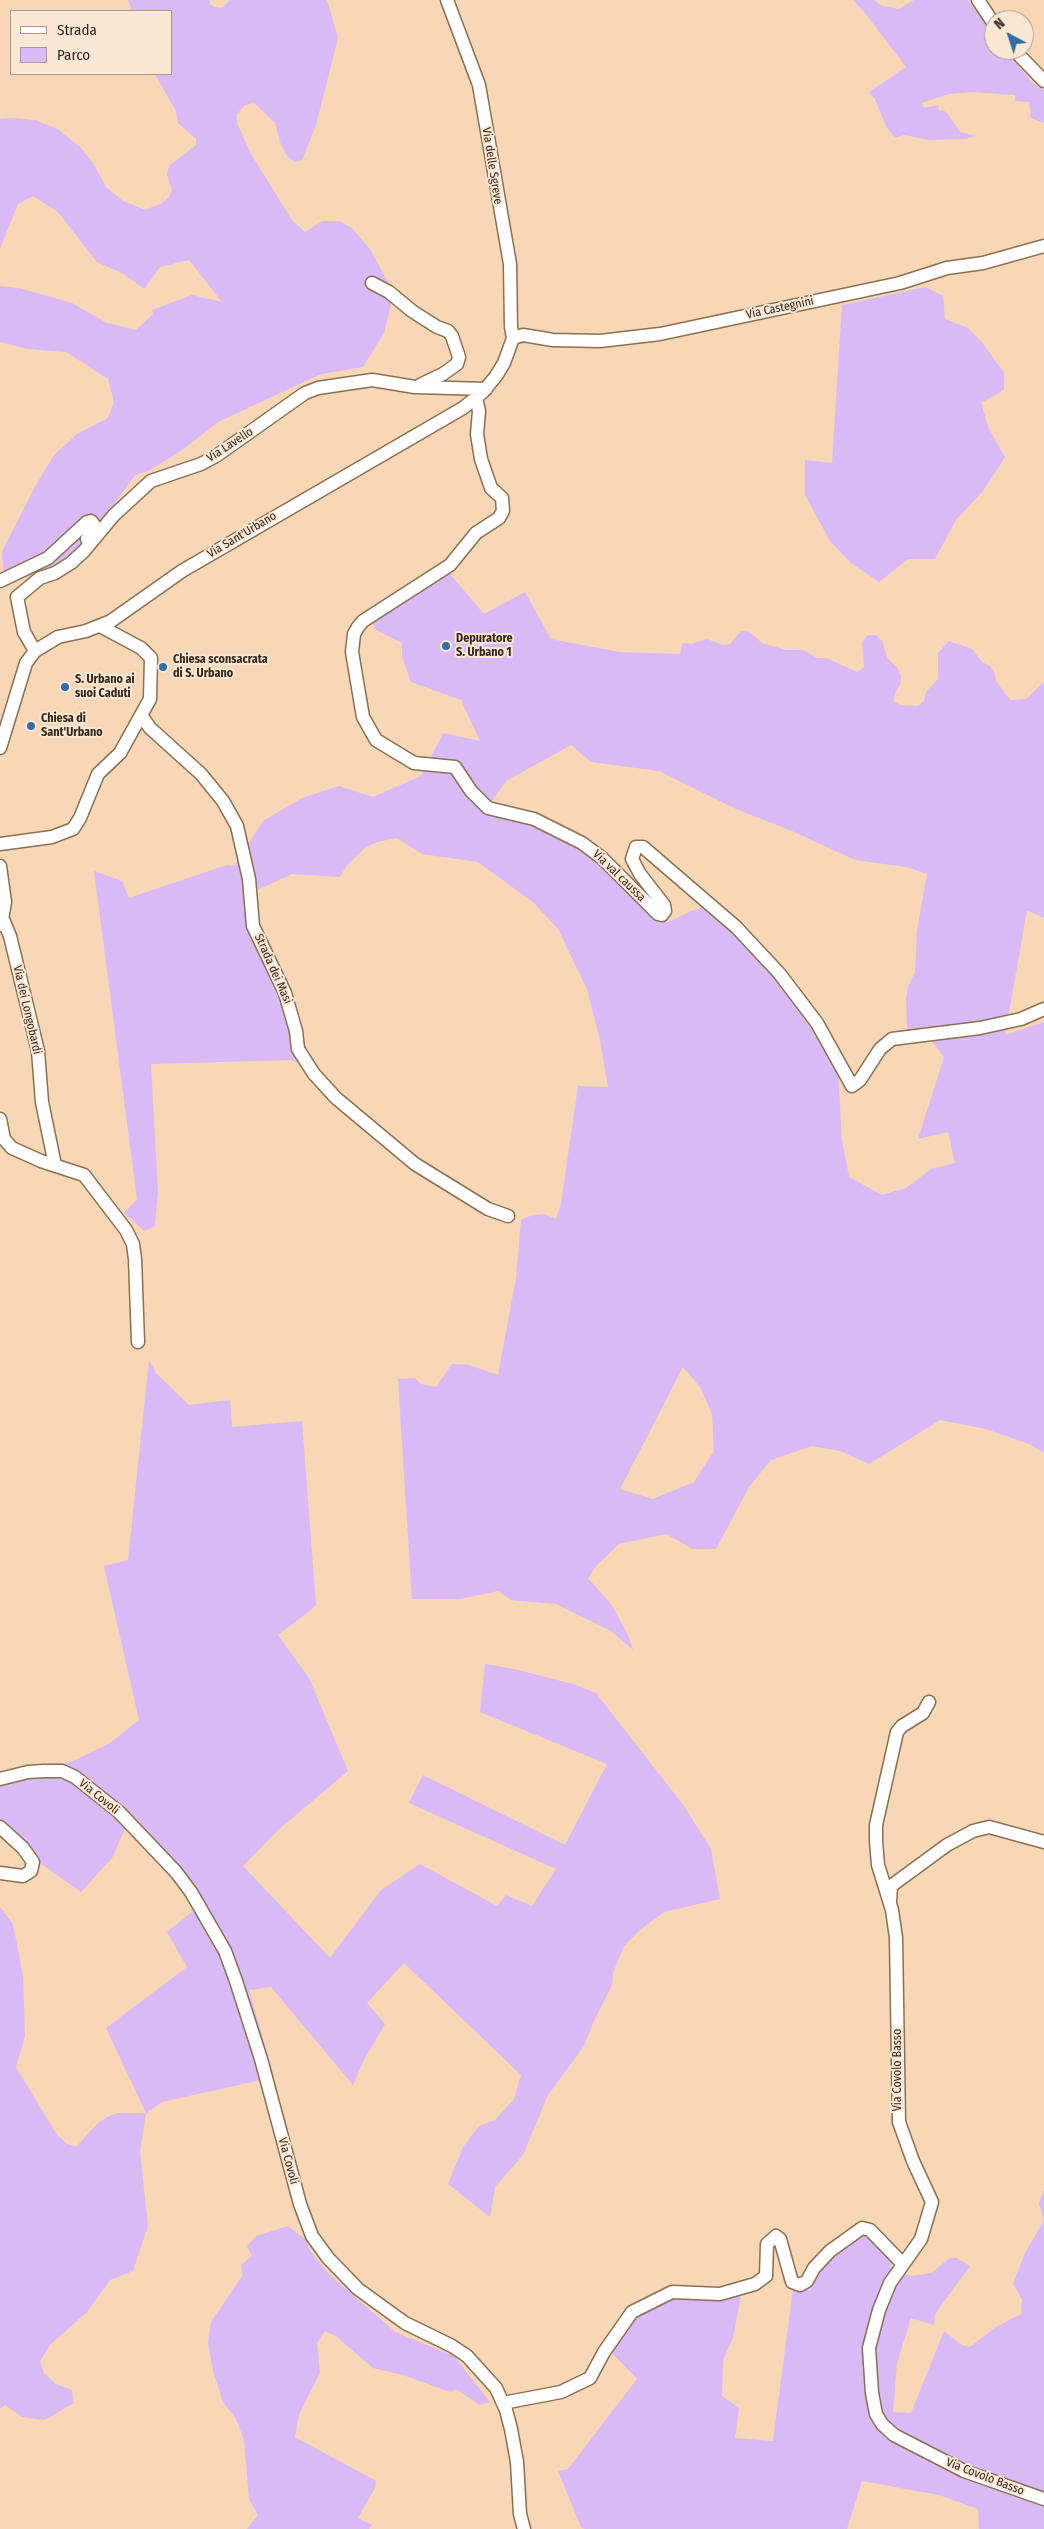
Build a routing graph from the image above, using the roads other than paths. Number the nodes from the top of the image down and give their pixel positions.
1 (447, 0) edge
2 (1024, 60) edge
3 (1044, 81) edge
4 (1044, 246) edge
5 (372, 283) dead end
6 (513, 338) junction
7 (415, 387) junction
8 (481, 393) junction
9 (75, 558) junction
10 (0, 581) edge
11 (100, 626) junction
12 (35, 651) junction
13 (142, 715) junction
14 (0, 748) edge
15 (0, 844) edge
16 (0, 866) edge
17 (2, 917) junction
18 (0, 930) edge
19 (1044, 1009) edge
20 (0, 1119) edge
21 (55, 1165) junction
22 (508, 1216) dead end
23 (138, 1342) dead end
24 (929, 1702) dead end
25 (0, 1778) edge
26 (0, 1827) edge
27 (1044, 1842) edge
28 (0, 1873) edge
29 (890, 1902) junction
30 (902, 2263) junction
31 (503, 2402) junction
32 (1044, 2499) edge
33 (524, 2529) edge

1 - 6 street, Via delle Sgreve
2 - 3 street
4 - 6 street, Via Castegnini
5 - 7 street
6 - 8 street, Via Sant'Urbano
7 - 8 street, Via Lavello
7 - 9 street, Via Lavello
8 - 11 street, Via Sant'Urbano
8 - 19 street, Via val caussa
9 - 10 street
9 - 12 street, Via Lavello
11 - 12 street, Via Sant'Urbano
11 - 13 street
12 - 14 street, Via Sant'Urbano
13 - 15 street
13 - 22 street, Strada dei Masi
16 - 17 street
17 - 18 street
17 - 21 street, Via dei Longobardi
20 - 21 street
21 - 23 street
24 - 29 street, Via Covolo Basso
25 - 31 street, Via Covoli
26 - 28 street
27 - 29 street, Via Covolo Basso
29 - 30 street, Via Covolo Basso
30 - 31 street
30 - 32 street, Via Covolo Basso
31 - 33 street, Via Covoli

